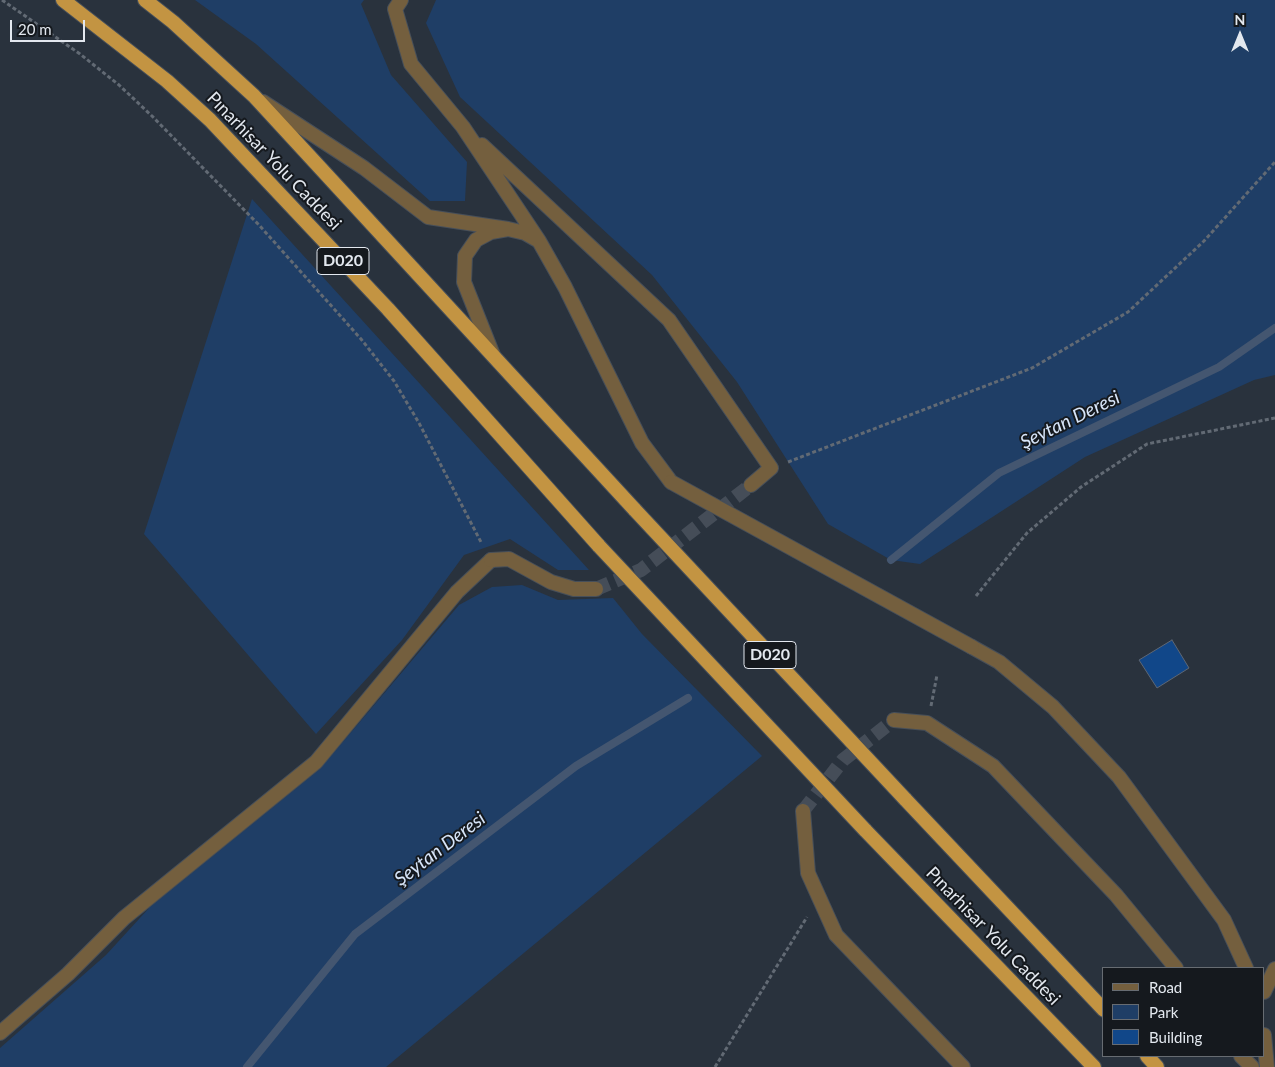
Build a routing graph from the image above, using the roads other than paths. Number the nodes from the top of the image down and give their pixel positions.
1 (64, 0) edge
2 (145, 0) edge
3 (401, 0) edge
4 (254, 96) junction
5 (463, 127) junction
6 (508, 230) junction
7 (539, 241) junction
8 (494, 357) junction
9 (751, 485) tunnel mouth
10 (596, 588) tunnel mouth
11 (894, 720) tunnel mouth
12 (803, 811) tunnel mouth
13 (1175, 967) edge
14 (1246, 967) edge
15 (1275, 969) edge
16 (1265, 990) edge
17 (1102, 1008) edge
18 (0, 1033) edge
19 (1265, 1046) edge
20 (1148, 1057) edge
21 (1242, 1057) edge
22 (963, 1067) edge
23 (1094, 1067) edge
24 (1157, 1067) edge
25 (1252, 1067) edge
26 (1267, 1067) edge

1 - 23 highway, Pınarhisar Yolu Caddesi / D020, bridge
2 - 4 highway, Pınarhisar Yolu Caddesi / D020
3 - 5 street
4 - 6 street
4 - 8 highway, Pınarhisar Yolu Caddesi / D020
5 - 7 street
5 - 9 street
6 - 7 street
6 - 8 street
7 - 14 street, bridge
8 - 17 highway, Pınarhisar Yolu Caddesi / D020, bridge
10 - 18 street
11 - 13 street
12 - 22 street
15 - 16 street
19 - 26 street
20 - 24 highway
21 - 25 street

